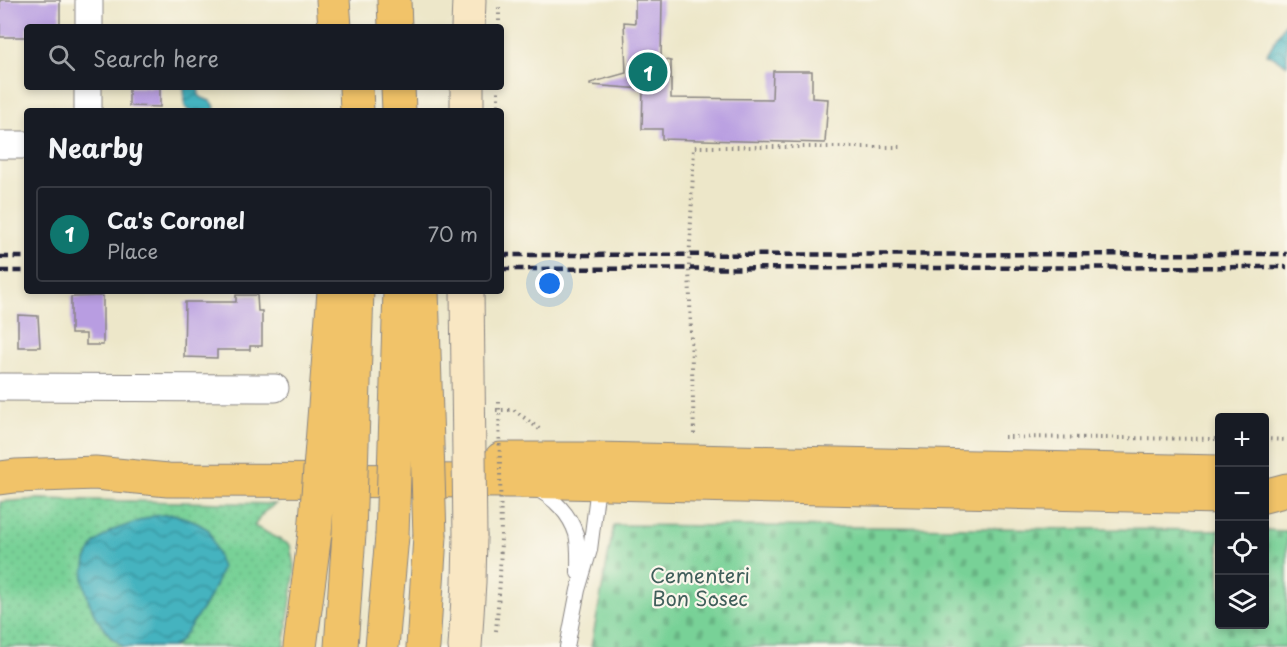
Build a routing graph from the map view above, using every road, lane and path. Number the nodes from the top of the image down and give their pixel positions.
1 (89, 0) edge
2 (333, 0) edge
3 (352, 0) edge
4 (394, 0) edge
5 (412, 0) edge
6 (469, 0) edge
7 (499, 0) edge
8 (88, 24) edge
9 (334, 24) edge
10 (353, 24) edge
11 (395, 24) edge
12 (413, 24) edge
13 (468, 24) edge
14 (499, 24) edge
15 (88, 90) edge
16 (338, 90) edge
17 (356, 90) edge
18 (398, 90) edge
19 (416, 90) edge
20 (467, 90) edge
21 (498, 90) edge
22 (88, 108) edge
23 (339, 108) edge
24 (357, 108) edge
25 (399, 108) edge
26 (417, 108) edge
27 (467, 108) edge
28 (498, 108) edge
29 (24, 145) edge
30 (0, 146) edge
31 (904, 147) dead end
32 (334, 294) edge
33 (357, 294) edge
34 (400, 294) edge
35 (422, 294) edge
36 (467, 294) edge
37 (0, 387) edge
38 (275, 387) dead end
39 (499, 396) dead end
40 (1269, 439) edge
41 (1287, 440) edge
42 (0, 458) edge
43 (695, 461) junction
44 (1215, 472) edge
45 (1269, 475) edge
46 (0, 478) edge
47 (1287, 479) edge
48 (168, 480) junction
49 (517, 482) junction
50 (609, 484) junction
51 (0, 489) edge
52 (1287, 490) edge
53 (1269, 495) edge
54 (1215, 497) edge
55 (485, 537) junction
56 (578, 590) junction
57 (300, 647) edge
58 (341, 647) edge
59 (382, 647) edge
60 (423, 647) edge
61 (465, 647) edge
62 (567, 647) edge

1 - 8 street
2 - 9 main road
3 - 10 main road
4 - 11 main road
5 - 12 main road
6 - 13 street
7 - 14 path
15 - 22 street
16 - 23 main road
17 - 24 main road
18 - 25 main road
19 - 26 main road
20 - 27 street
21 - 28 path
29 - 30 street
31 - 43 path
32 - 57 main road, bridge
33 - 58 main road, bridge
34 - 59 main road, bridge
35 - 60 main road, bridge
36 - 55 street, bridge
37 - 38 street
39 - 55 path, bridge
40 - 41 path
42 - 43 main road
43 - 44 main road
45 - 47 main road
46 - 48 main road
48 - 49 main road
48 - 51 main road
49 - 50 main road
49 - 56 lane
50 - 54 main road
50 - 56 lane
52 - 53 main road
55 - 61 street
56 - 62 lane

